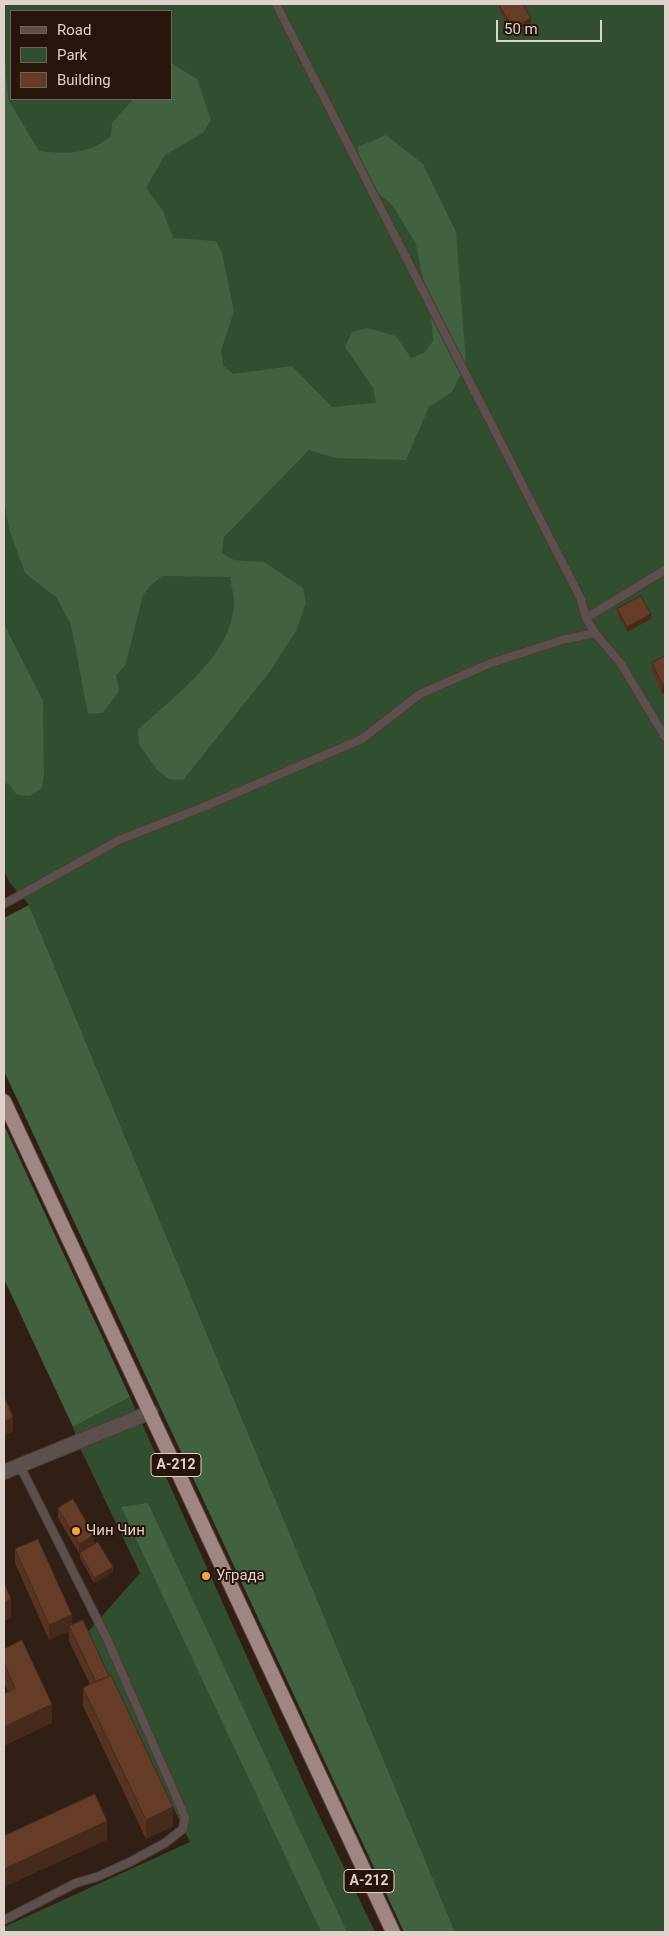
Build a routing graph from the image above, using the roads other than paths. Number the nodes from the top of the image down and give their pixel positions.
1 (276, 4) edge
2 (665, 570) edge
3 (586, 618) junction
4 (595, 633) junction
5 (665, 737) edge
6 (4, 904) edge
7 (4, 1101) edge
8 (151, 1412) junction
9 (20, 1466) junction
10 (4, 1472) edge
11 (4, 1920) edge
12 (393, 1932) edge

1 - 3 lane
2 - 3 lane
3 - 4 lane
4 - 5 lane
4 - 6 lane
7 - 8 highway, А-212
8 - 9 street
8 - 12 highway, А-212
9 - 10 street
9 - 11 lane

